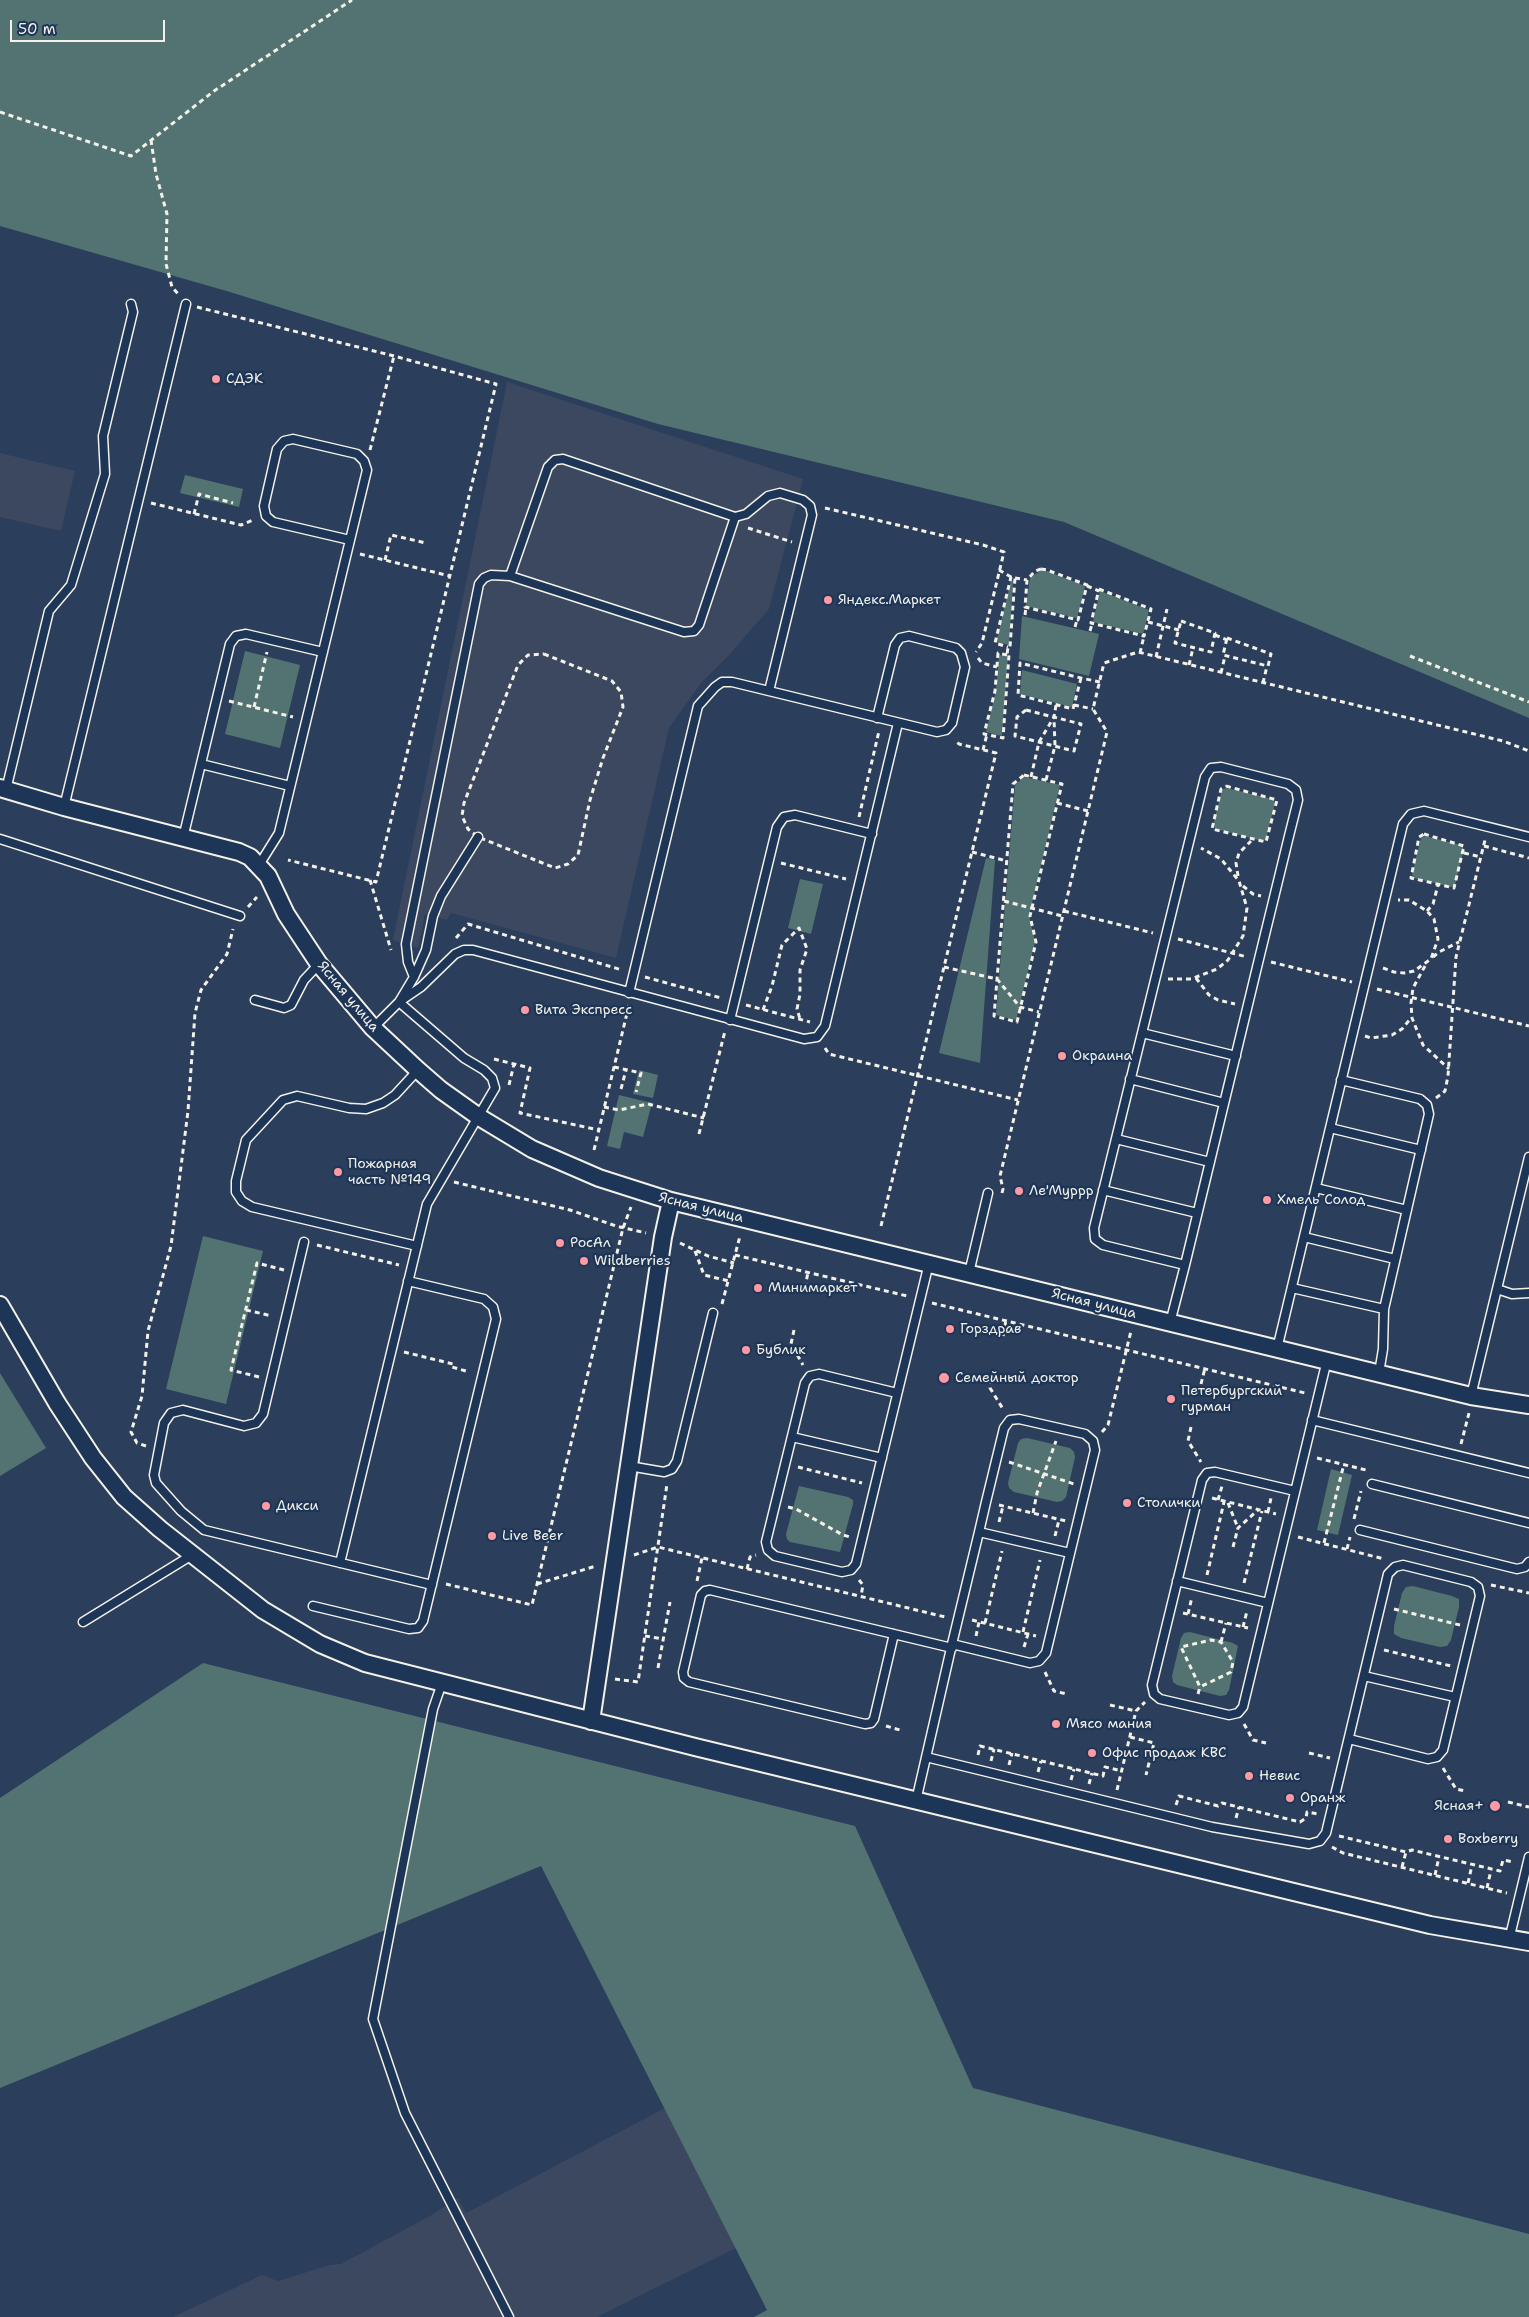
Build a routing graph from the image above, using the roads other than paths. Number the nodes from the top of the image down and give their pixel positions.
1 (131, 304) dead end
2 (186, 304) road end
3 (734, 520) junction
4 (350, 540) junction
5 (510, 576) junction
6 (323, 652) junction
7 (769, 691) junction
8 (879, 718) junction
9 (898, 723) junction
10 (200, 764) junction
11 (290, 786) junction
12 (3, 789) edge
13 (64, 807) junction
14 (872, 834) junction
15 (1529, 837) edge
16 (182, 838) junction
17 (478, 838) road end
18 (0, 839) edge
19 (259, 865) junction
20 (240, 916) road end
21 (319, 964) junction
22 (414, 977) junction
23 (630, 993) junction
24 (255, 1000) dead end
25 (399, 1002) junction
26 (729, 1019) junction
27 (374, 1028) junction
28 (1142, 1033) junction
29 (1236, 1056) junction
30 (418, 1070) junction
31 (1130, 1079) junction
32 (1342, 1080) junction
33 (1224, 1103) junction
34 (479, 1117) junction
35 (1330, 1128) junction
36 (1116, 1139) junction
37 (1421, 1150) junction
38 (1529, 1157) edge
39 (1210, 1162) junction
40 (1316, 1188) junction
41 (1103, 1190) junction
42 (988, 1194) dead end
43 (671, 1201) junction
44 (1407, 1210) junction
45 (1197, 1212) junction
46 (1304, 1237) junction
47 (304, 1242) road end
48 (416, 1246) junction
49 (1395, 1259) junction
50 (929, 1263) junction
51 (1185, 1265) junction
52 (968, 1273) junction
53 (408, 1280) junction
54 (1292, 1288) junction
55 (1497, 1289) junction
56 (1529, 1293) edge
57 (0, 1306) edge
58 (1384, 1309) junction
59 (713, 1313) road end
60 (1170, 1323) junction
61 (1277, 1348) junction
62 (1327, 1360) junction
63 (1379, 1373) junction
64 (898, 1393) junction
65 (1470, 1403) junction
66 (1529, 1405) edge
67 (1312, 1420) junction
68 (792, 1437) junction
69 (882, 1458) junction
70 (629, 1466) junction
71 (1529, 1473) edge
72 (1367, 1483) road end
73 (1295, 1491) junction
74 (1529, 1522) edge
75 (1356, 1529) road end
76 (979, 1532) junction
77 (1070, 1553) junction
78 (192, 1555) junction
79 (340, 1562) junction
80 (1529, 1562) edge
81 (1177, 1581) junction
82 (432, 1583) junction
83 (1268, 1603) junction
84 (313, 1606) dead end
85 (83, 1622) dead end
86 (894, 1634) junction
87 (952, 1646) junction
88 (1364, 1676) junction
89 (442, 1683) junction
90 (1455, 1698) junction
91 (591, 1721) junction
92 (1349, 1739) junction
93 (926, 1757) junction
94 (916, 1801) junction
95 (1529, 1857) edge
96 (1523, 1891) edge
97 (1509, 1940) junction
98 (1529, 1942) edge
99 (508, 2317) edge

1 - 12 lane
2 - 13 lane
3 - 5 lane
3 - 5 lane
3 - 7 lane
4 - 4 lane
4 - 6 lane
5 - 22 lane
6 - 10 lane
6 - 11 lane
7 - 8 lane
7 - 23 lane
8 - 9 lane
8 - 9 lane
9 - 14 lane
10 - 11 lane
10 - 16 lane
11 - 19 lane
12 - 13 street, Ясная улица
13 - 16 street, Ясная улица
14 - 26 lane
14 - 26 lane
15 - 32 lane
16 - 19 street, Ясная улица
17 - 22 lane
18 - 20 lane
19 - 21 street, Ясная улица
21 - 24 lane
21 - 27 street, Ясная улица
22 - 25 lane
23 - 25 lane
23 - 26 lane
25 - 27 lane
25 - 34 lane
27 - 30 street, Ясная улица
28 - 29 lane
28 - 29 lane
28 - 31 lane
29 - 33 lane
30 - 34 street, Ясная улица
30 - 48 lane
31 - 33 lane
31 - 36 lane
32 - 35 lane
32 - 37 lane
33 - 39 lane
34 - 43 street, Ясная улица
34 - 48 lane
35 - 37 lane
35 - 40 lane
36 - 39 lane
36 - 41 lane
37 - 44 lane
38 - 55 lane
39 - 45 lane
40 - 44 lane
40 - 46 lane
41 - 45 lane
41 - 51 lane
42 - 52 lane
43 - 50 street, Ясная улица
43 - 70 street
44 - 49 lane
45 - 51 lane
46 - 49 lane
46 - 54 lane
47 - 79 lane
48 - 53 lane
49 - 58 lane
50 - 52 street, Ясная улица
50 - 64 lane
51 - 60 lane
52 - 60 street, Ясная улица
53 - 79 lane
53 - 82 lane
54 - 58 lane
54 - 61 lane
55 - 56 lane
55 - 65 lane
57 - 78 street
58 - 63 lane
59 - 70 lane
60 - 61 street, Ясная улица
61 - 62 street, Ясная улица
62 - 63 street, Ясная улица
62 - 67 lane
63 - 65 street, Ясная улица
64 - 68 lane
64 - 69 lane
65 - 66 street, Ясная улица
67 - 71 lane
67 - 73 lane
68 - 69 lane
68 - 69 lane
70 - 91 street
72 - 74 lane
73 - 81 lane
73 - 83 lane
75 - 80 lane
76 - 77 lane
76 - 77 lane
76 - 87 lane
77 - 87 lane
78 - 85 lane
78 - 89 street
79 - 82 lane
81 - 83 lane
81 - 83 lane
82 - 84 lane
86 - 86 lane
86 - 87 lane
87 - 93 lane
88 - 90 lane
88 - 90 lane
88 - 92 lane
89 - 91 street
89 - 99 lane
90 - 92 lane
91 - 94 street
92 - 93 lane
93 - 94 lane
94 - 97 street
95 - 96 lane
96 - 97 lane
97 - 98 street

